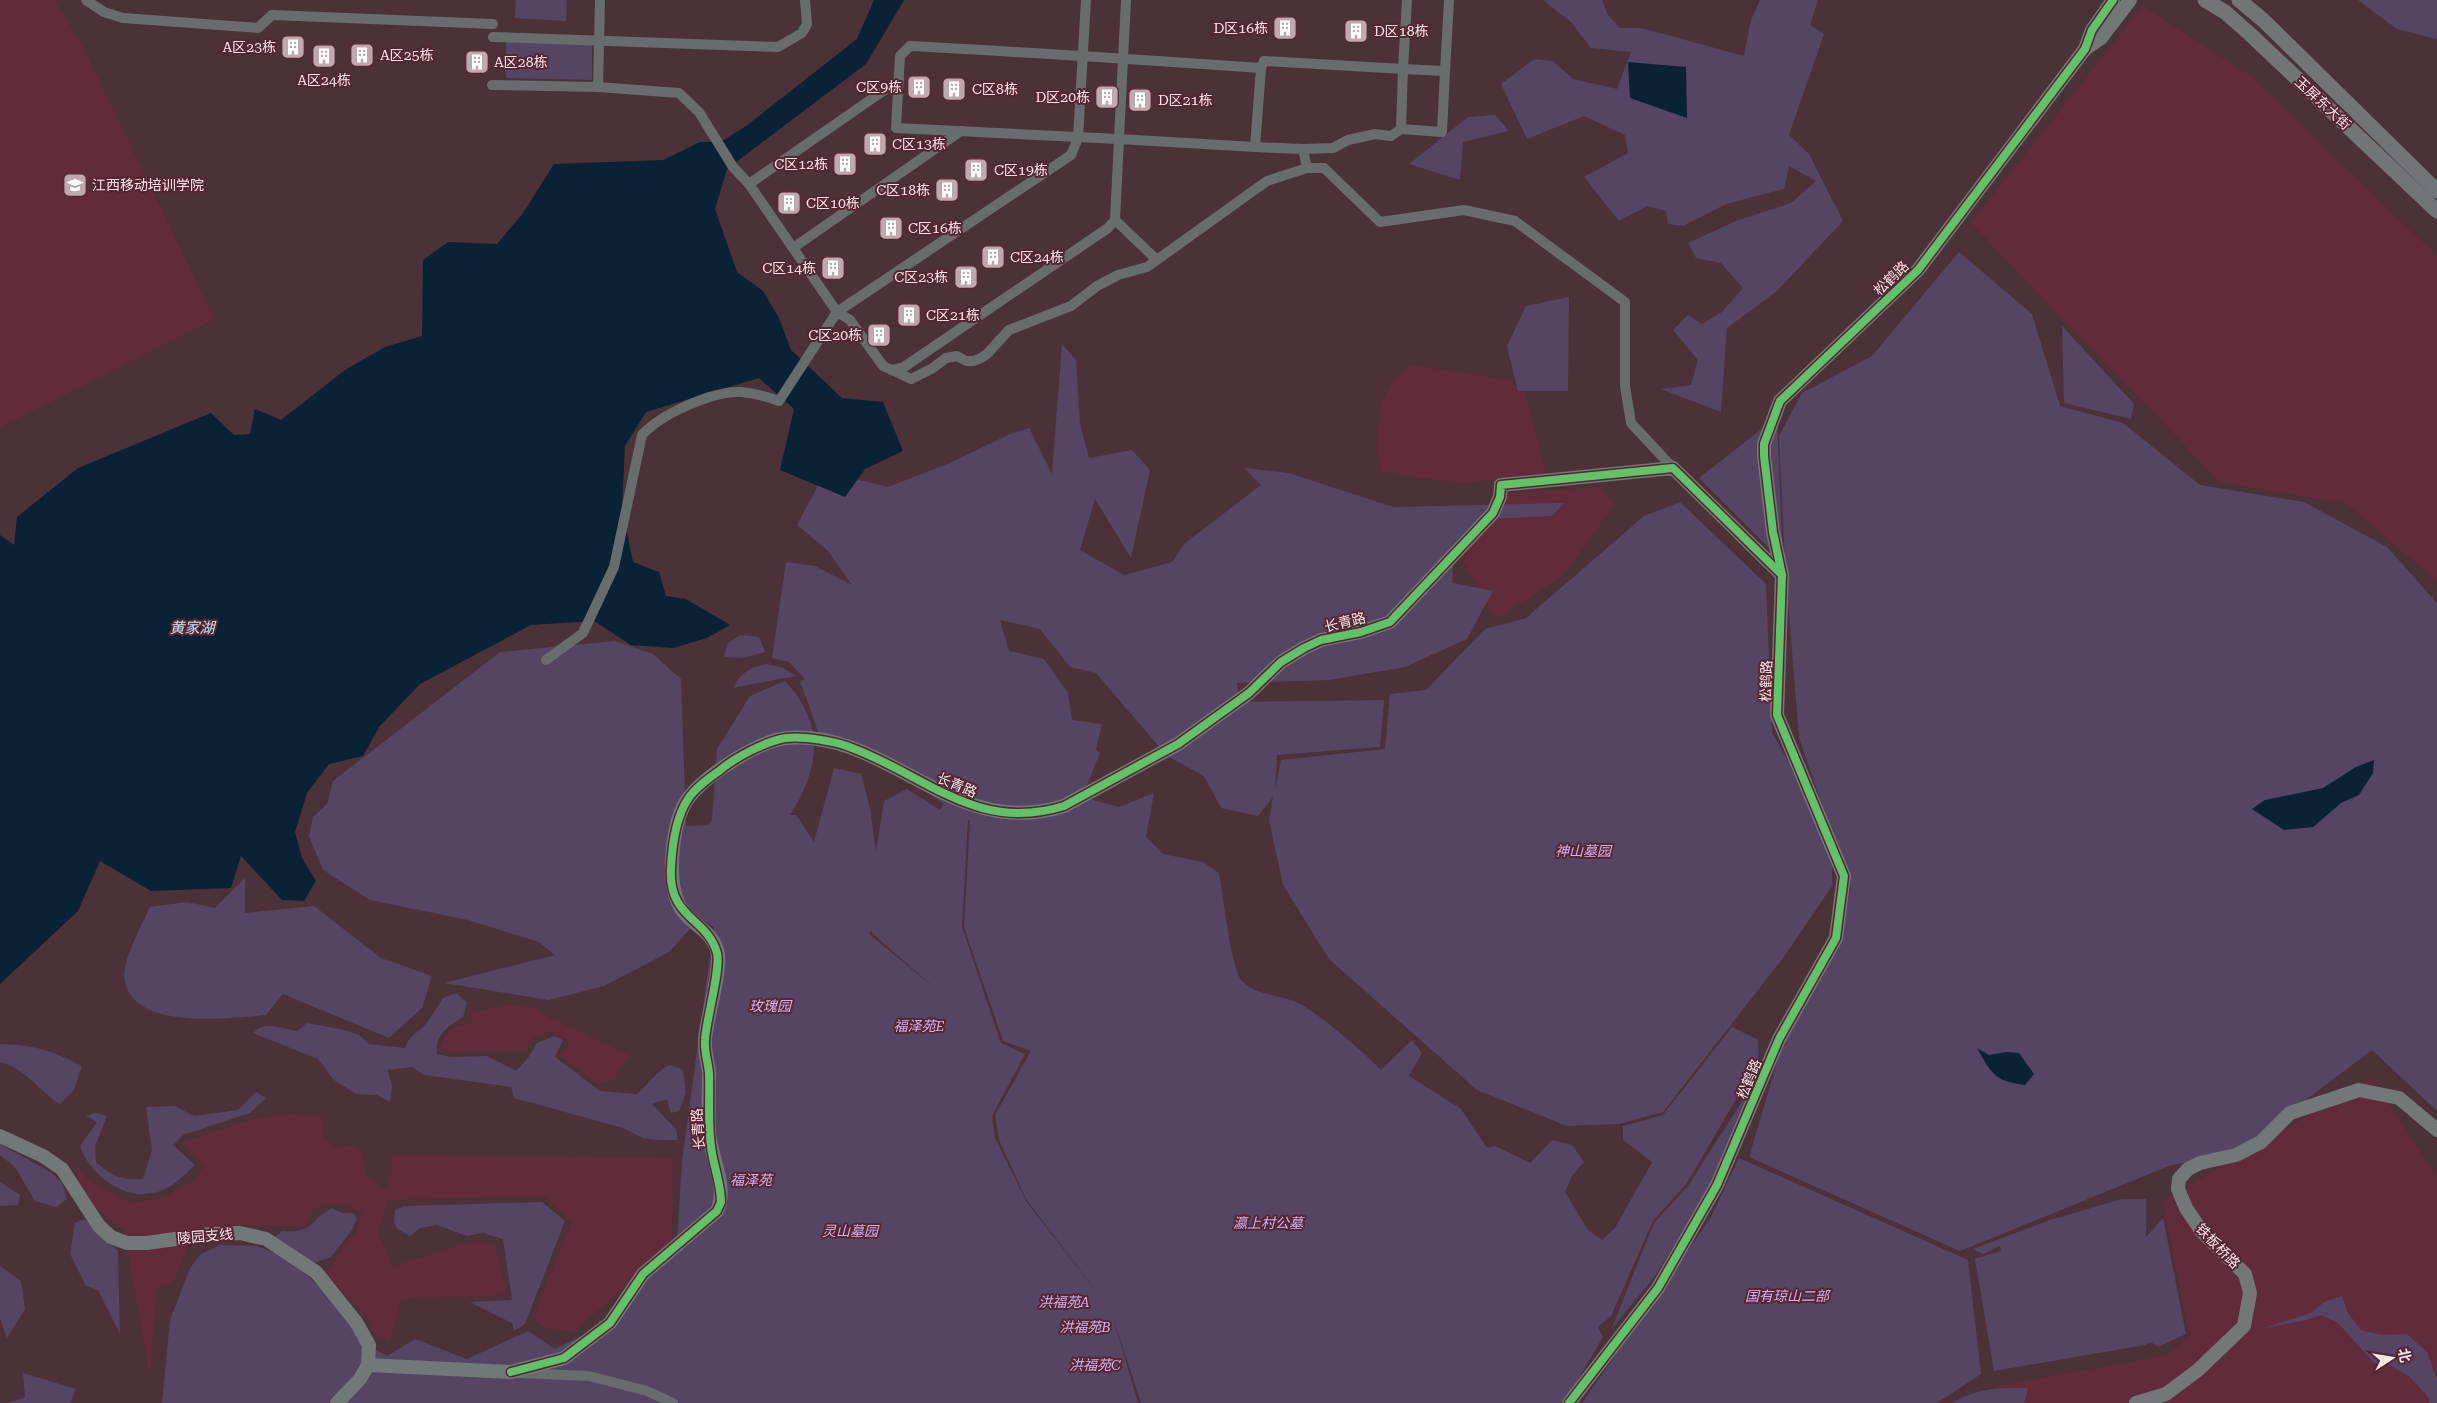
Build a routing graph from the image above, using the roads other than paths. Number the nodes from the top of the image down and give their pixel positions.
1 (86, 0) edge
2 (600, 0) edge
3 (805, 0) edge
4 (1086, 0) edge
5 (1126, 0) edge
6 (1407, 0) edge
7 (1449, 0) edge
8 (2107, 0) edge
9 (2113, 0) edge
10 (2130, 0) edge
11 (2205, 0) edge
12 (2240, 1) edge
13 (493, 24) dead end
14 (2092, 30) junction
15 (493, 37) dead end
16 (598, 41) junction
17 (2085, 49) junction
18 (1084, 55) junction
19 (1123, 58) junction
20 (1261, 68) junction
21 (1403, 69) junction
22 (1445, 71) junction
23 (898, 80) junction
24 (492, 85) dead end
25 (598, 87) junction
26 (1400, 129) junction
27 (961, 132) junction
28 (1078, 138) junction
29 (1119, 139) junction
30 (1255, 147) junction
31 (1303, 148) junction
32 (1308, 168) junction
33 (749, 184) junction
34 (2437, 191) edge
35 (2437, 211) edge
36 (1115, 220) junction
37 (793, 248) junction
38 (1156, 258) junction
39 (837, 312) junction
40 (892, 370) junction
41 (1673, 468) junction
42 (1782, 576) junction
43 (546, 660) dead end
44 (2437, 1130) edge
45 (0, 1136) edge
46 (368, 1365) junction
47 (511, 1372) junction
48 (338, 1403) edge
49 (673, 1403) edge
50 (1569, 1403) edge
51 (2136, 1403) edge

1 - 13 street
2 - 16 street
3 - 16 street
4 - 18 street
5 - 19 street
6 - 21 street
7 - 22 street
8 - 14 street
9 - 14 street, 松鹤路
10 - 17 street, 松鹤路
11 - 35 main road, 玉屏东大街
12 - 34 main road, 玉屏东大街
14 - 17 street, 松鹤路
15 - 16 street
16 - 25 street
17 - 42 street, 松鹤路
18 - 19 street
18 - 23 street
18 - 28 street
19 - 20 street
19 - 29 street
20 - 21 street
20 - 30 street
21 - 22 street
21 - 26 street
22 - 26 street
23 - 27 street
23 - 33 street
24 - 25 street
25 - 33 street
26 - 31 street
27 - 28 street
27 - 37 street
28 - 29 street
28 - 39 street
29 - 30 street
29 - 36 street
30 - 31 street
31 - 32 street
32 - 38 street
32 - 41 street
33 - 37 street
36 - 38 street
36 - 40 street
37 - 39 street
38 - 40 street
39 - 40 street
39 - 43 street
41 - 42 street
41 - 47 street, 长青路
42 - 50 street, 松鹤路
44 - 51 street, 铁板桥路
45 - 46 street, 陵园支线
46 - 47 street
46 - 48 street
47 - 49 street

